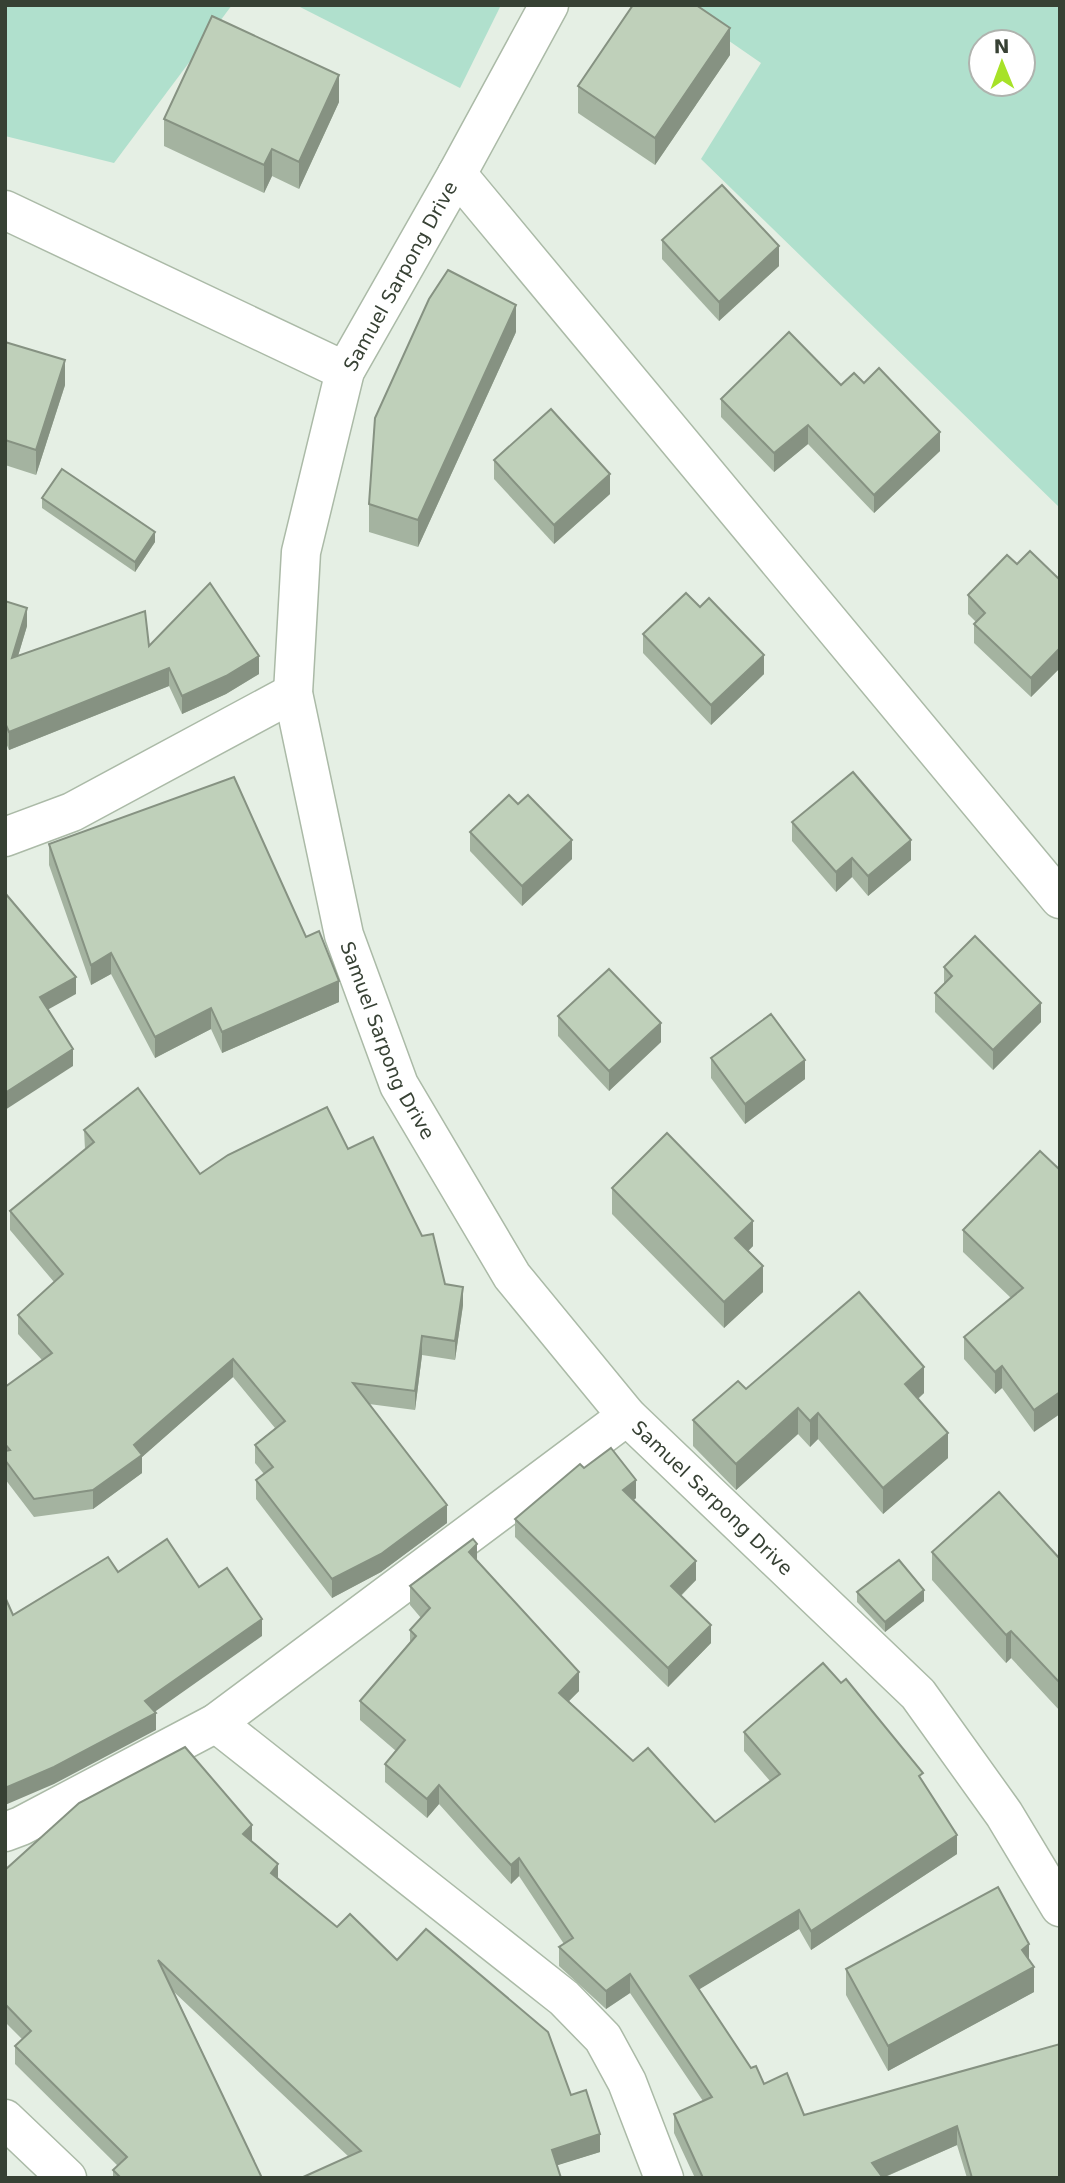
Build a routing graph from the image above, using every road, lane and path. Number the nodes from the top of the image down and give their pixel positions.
1 (549, 5) edge
2 (457, 174) junction
3 (5, 210) edge
4 (345, 371) junction
5 (293, 693) junction
6 (5, 836) edge
7 (1060, 899) edge
8 (627, 1416) junction
9 (216, 1723) junction
10 (5, 1832) edge
11 (1060, 1907) edge
12 (5, 2119) edge
13 (67, 2178) edge
14 (664, 2178) edge

1 - 2 street, Samuel Sarpong Drive
2 - 4 street, Samuel Sarpong Drive
2 - 7 street
3 - 4 street
4 - 5 street, Samuel Sarpong Drive
5 - 6 street
5 - 8 street, Samuel Sarpong Drive
8 - 9 street
8 - 11 street, Samuel Sarpong Drive
9 - 10 street
9 - 14 street
12 - 13 street

